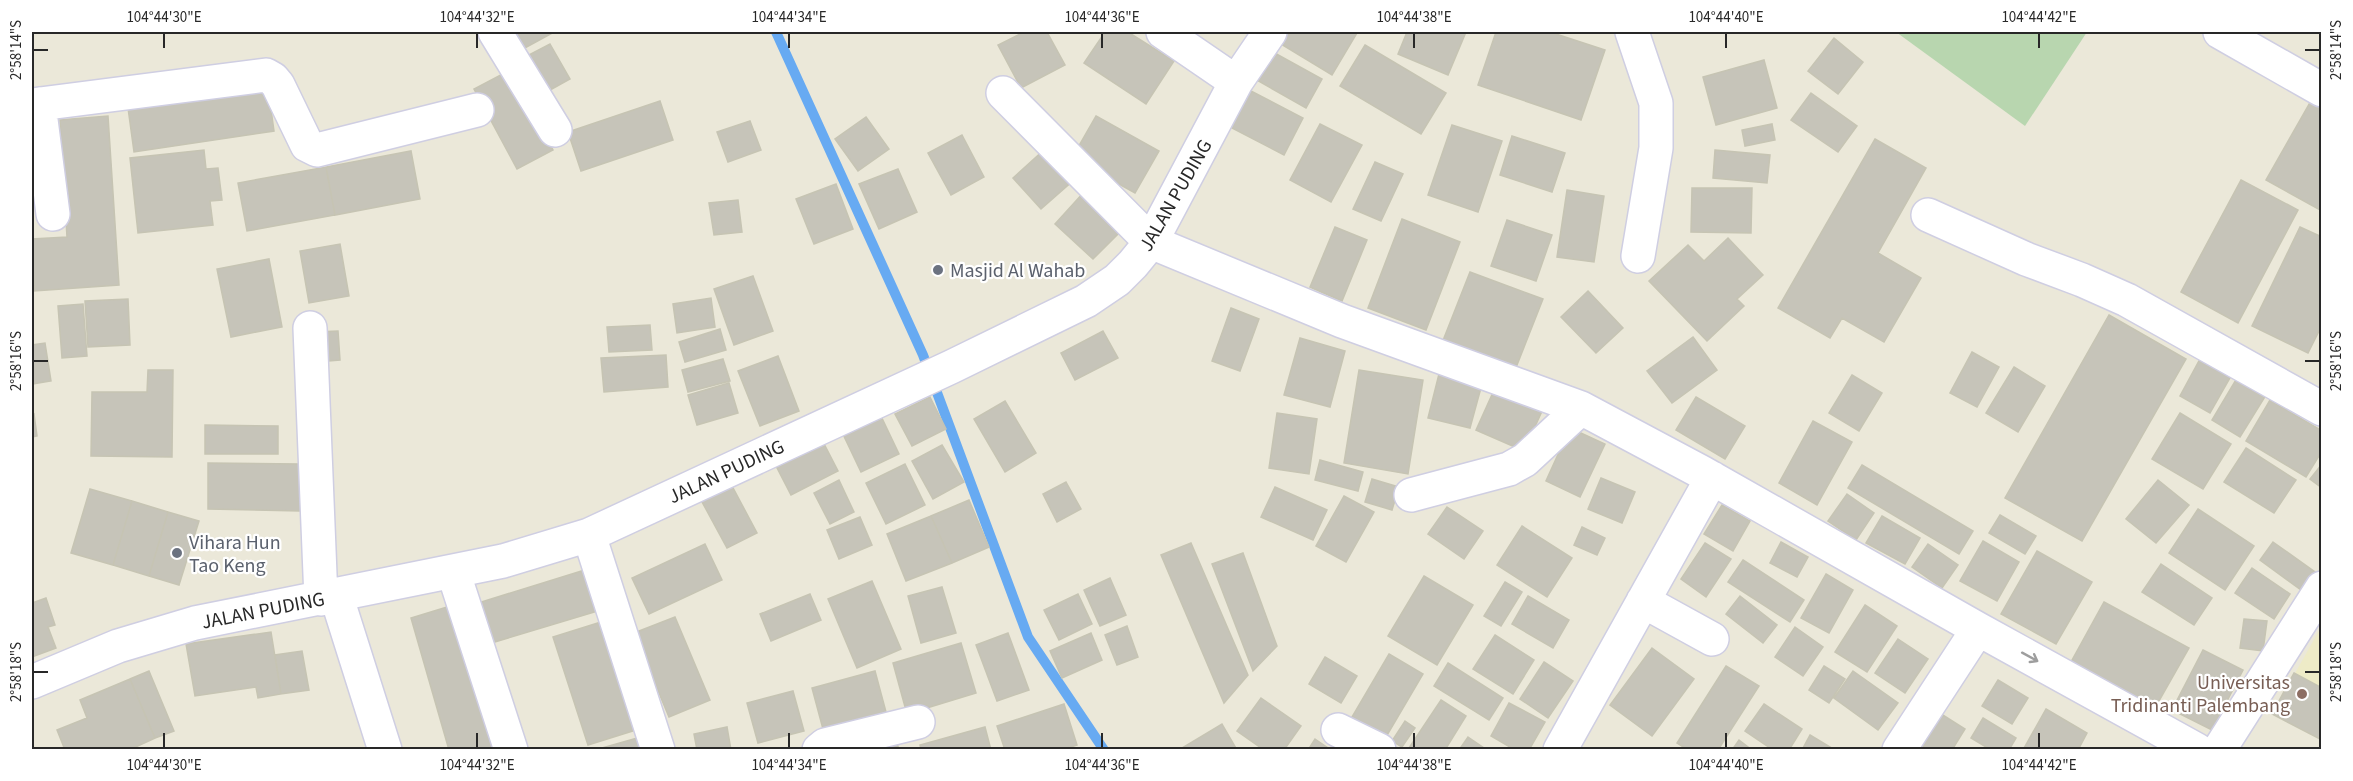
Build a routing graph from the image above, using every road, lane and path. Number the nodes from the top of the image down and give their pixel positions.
1 (495, 32) edge
2 (1163, 32) edge
3 (1270, 32) edge
4 (1632, 32) edge
5 (2220, 32) edge
6 (1236, 82) junction
7 (2322, 90) edge
8 (1003, 93) dead end
9 (35, 104) edge
10 (477, 110) dead end
11 (555, 130) dead end
12 (53, 214) dead end
13 (1928, 215) dead end
14 (1151, 242) junction
15 (1638, 256) dead end
16 (310, 328) dead end
17 (1581, 408) junction
18 (2322, 409) edge
19 (1712, 478) junction
20 (1411, 495) dead end
21 (590, 535) junction
22 (453, 571) junction
23 (2322, 588) edge
24 (328, 597) junction
25 (1643, 601) junction
26 (1978, 629) junction
27 (1712, 639) dead end
28 (32, 682) edge
29 (918, 722) dead end
30 (1338, 730) dead end
31 (385, 750) edge
32 (512, 750) edge
33 (658, 750) edge
34 (819, 750) edge
35 (1379, 750) edge
36 (1560, 750) edge
37 (1899, 750) edge
38 (2197, 750) edge
39 (2219, 750) edge

1 - 11 street
2 - 6 street
3 - 6 street, JALAN PUDING
4 - 15 street
5 - 7 street
6 - 14 street, JALAN PUDING
8 - 14 street
9 - 10 street
9 - 12 street
13 - 18 street
14 - 17 street
14 - 21 street, JALAN PUDING
16 - 24 street
17 - 19 street
17 - 20 street
19 - 25 street
19 - 26 street
21 - 22 street, JALAN PUDING
21 - 33 street
22 - 24 street, JALAN PUDING
22 - 32 street
23 - 39 street
24 - 28 street, JALAN PUDING
24 - 31 street
25 - 27 street
25 - 36 street
26 - 37 street
26 -> 38 street
29 - 34 street
30 - 35 street

